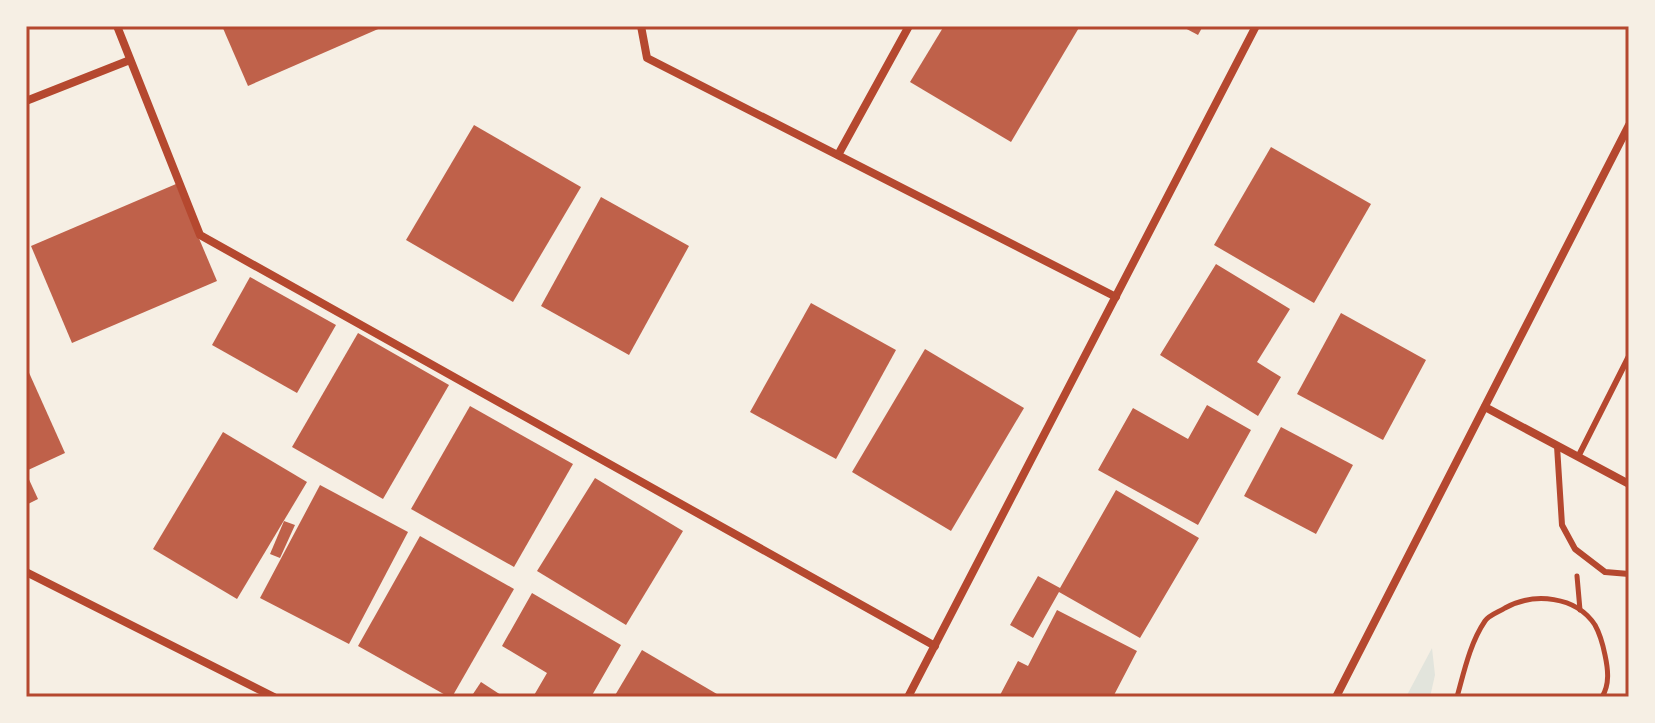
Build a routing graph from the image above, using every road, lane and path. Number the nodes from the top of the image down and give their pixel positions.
1 (117, 26) edge
2 (641, 26) edge
3 (909, 26) edge
4 (1256, 26) edge
5 (130, 60) junction
6 (26, 101) edge
7 (1629, 125) edge
8 (838, 155) junction
9 (1116, 297) junction
10 (1629, 356) edge
11 (1485, 407) junction
12 (1557, 446) junction
13 (1578, 457) junction
14 (1629, 484) edge
15 (26, 572) edge
16 (1629, 574) edge
17 (935, 646) junction
18 (274, 697) edge
19 (908, 697) edge
20 (1336, 697) edge
21 (1457, 697) edge
22 (1602, 697) edge

1 - 5 street
2 - 8 street
3 - 8 street
4 - 9 street
5 - 6 street
5 - 17 street
7 - 11 street
8 - 9 street
9 - 17 street
10 - 13 lane
11 - 12 street
11 - 20 street
12 - 13 street
12 - 16 lane
13 - 14 street
15 - 18 street
17 - 19 street
21 - 22 path

